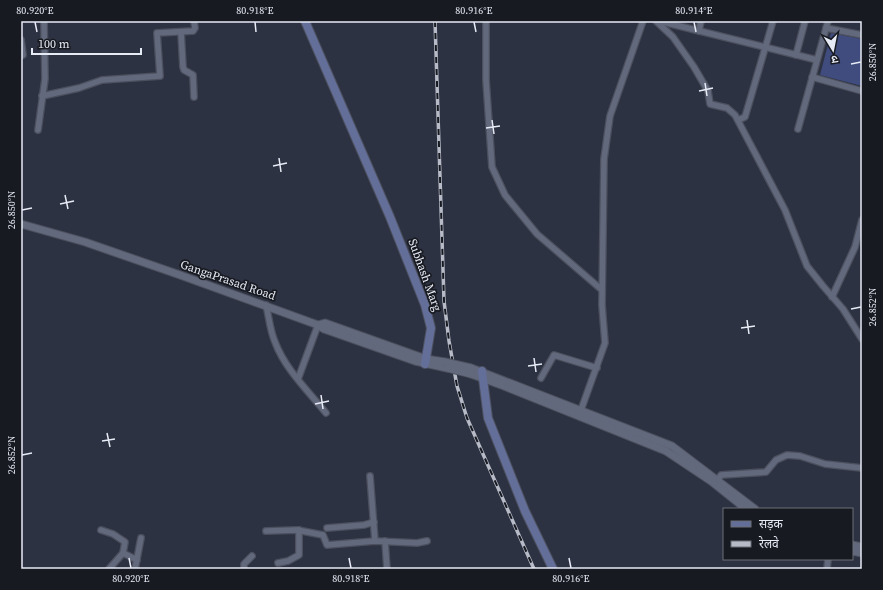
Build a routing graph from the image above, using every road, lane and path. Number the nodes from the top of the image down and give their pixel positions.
1 (44, 21) edge
2 (194, 21) edge
3 (305, 21) edge
4 (486, 21) edge
5 (643, 21) edge
6 (658, 21) edge
7 (701, 21) edge
8 (773, 21) edge
9 (805, 21) edge
10 (828, 21) edge
11 (826, 28) junction
12 (699, 31) junction
13 (181, 32) junction
14 (862, 35) edge
15 (21, 40) edge
16 (766, 47) junction
17 (796, 55) junction
18 (21, 56) edge
19 (817, 60) junction
20 (812, 78) junction
21 (862, 91) edge
22 (42, 96) junction
23 (194, 97) dead end
24 (738, 120) junction
25 (798, 129) dead end
26 (38, 130) dead end
27 (862, 220) edge
28 (21, 224) edge
29 (602, 290) junction
30 (832, 297) junction
31 (266, 305) junction
32 (318, 324) junction
33 (862, 340) edge
34 (425, 361) junction
35 (597, 368) junction
36 (482, 375) junction
37 (541, 378) dead end
38 (298, 379) junction
39 (581, 410) junction
40 (326, 413) dead end
41 (862, 468) edge
42 (370, 476) dead end
43 (718, 480) junction
44 (745, 508) edge
45 (754, 508) edge
46 (374, 522) junction
47 (327, 528) dead end
48 (102, 530) dead end
49 (300, 530) junction
50 (266, 531) dead end
51 (141, 538) dead end
52 (376, 541) junction
53 (385, 541) junction
54 (427, 541) dead end
55 (123, 553) junction
56 (252, 556) dead end
57 (138, 560) junction
58 (278, 563) dead end
59 (109, 569) edge
60 (135, 569) edge
61 (244, 569) edge
62 (387, 569) edge
63 (553, 569) edge

1 - 22 street
2 - 13 street
3 - 34 main road, Subhash Marg
4 - 29 street
5 - 29 street
6 - 12 street
6 - 24 street
7 - 12 street
8 - 16 street
9 - 17 street
10 - 11 street
11 - 14 street
11 - 19 street
12 - 16 street
13 - 22 street
13 - 23 street
15 - 18 street
16 - 17 street
16 - 24 street
17 - 19 street
19 - 20 street
20 - 21 street
20 - 25 street
22 - 26 street
24 - 30 street
27 - 30 street
28 - 31 street, GangaPrasad Road
29 - 35 street
30 - 33 street
31 - 32 street, GangaPrasad Road
31 - 38 street
32 - 34 street, GangaPrasad Road
32 - 38 street
34 - 36 street, bridge
35 - 37 street
35 - 39 street
36 - 39 street
36 - 44 street
36 - 63 main road
38 - 40 street
39 - 43 street
41 - 43 street
42 - 46 street
43 - 45 street
46 - 47 street
46 - 52 street
48 - 55 street
49 - 50 street
49 - 52 street
49 - 58 street
51 - 57 street
52 - 53 street
53 - 54 street
53 - 62 street
55 - 57 street
55 - 59 street
56 - 61 street
57 - 60 street

